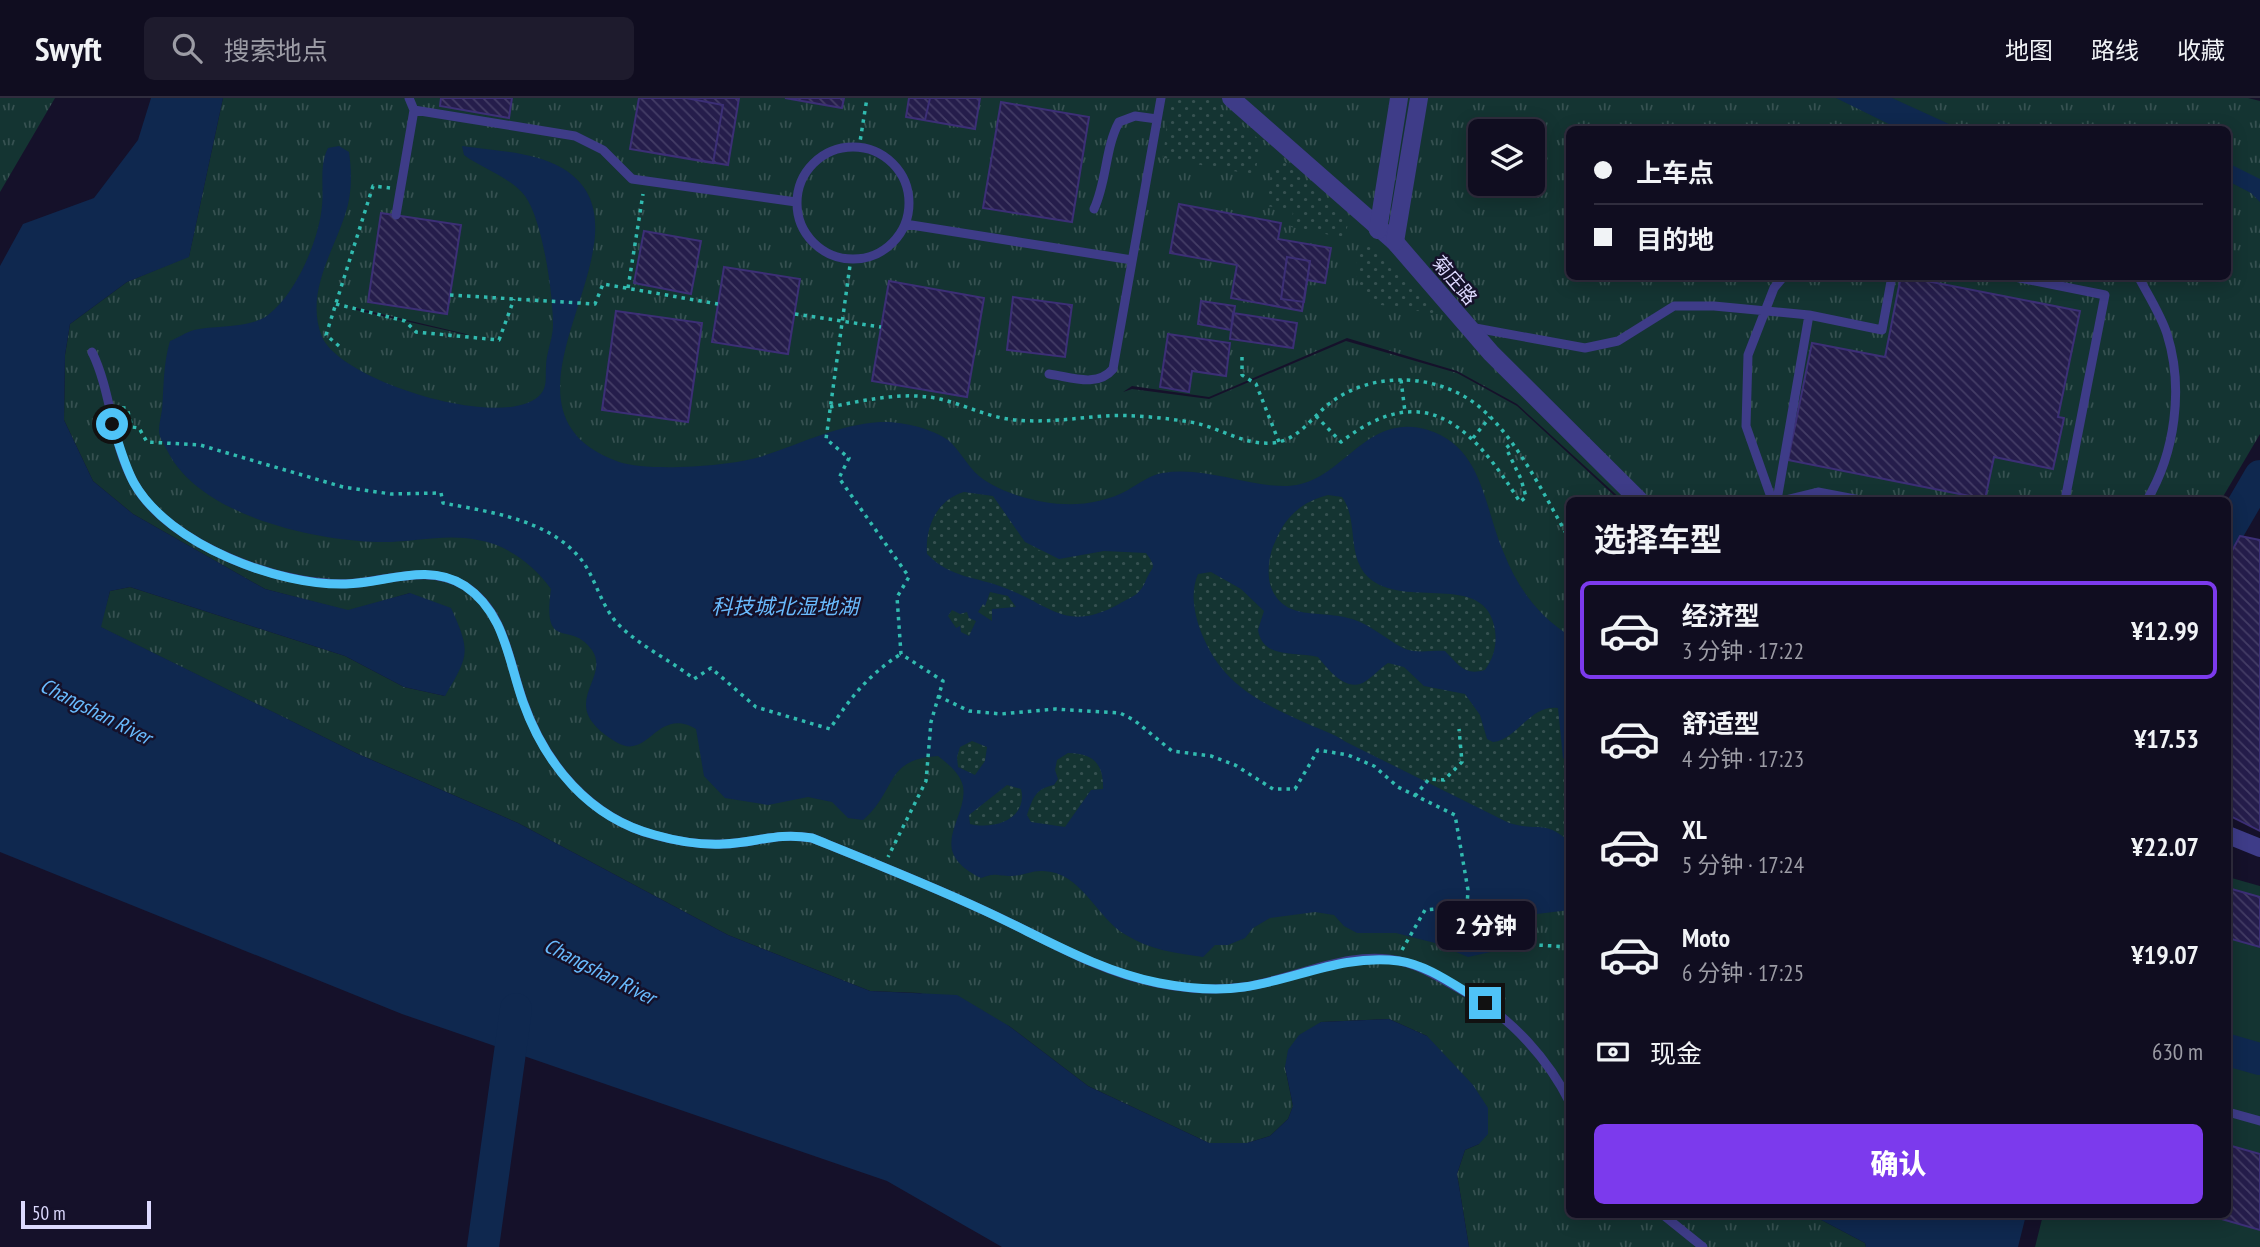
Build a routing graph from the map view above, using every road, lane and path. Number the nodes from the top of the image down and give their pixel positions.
1 (409, 98) edge
2 (867, 98) edge
3 (1161, 98) edge
4 (1231, 98) edge
5 (1399, 98) edge
6 (1419, 98) edge
7 (414, 110) junction
8 (1157, 119) junction
9 (859, 148) junction
10 (645, 181) junction
11 (401, 190) junction
12 (796, 202) junction
13 (1094, 209) dead end
14 (396, 215) dead end
15 (905, 224) junction
16 (1378, 230) junction
17 (1395, 242) junction
18 (851, 258) junction
19 (1132, 260) junction
20 (1781, 280) edge
21 (1891, 280) edge
22 (2030, 280) edge
23 (2140, 280) edge
24 (628, 288) junction
25 (450, 296) dead end
26 (514, 299) junction
27 (336, 304) junction
28 (718, 304) dead end
29 (1765, 311) junction
30 (794, 314) dead end
31 (1809, 315) junction
32 (842, 321) junction
33 (881, 327) dead end
34 (1467, 327) junction
35 (339, 346) dead end
36 (92, 352) dead end
37 (1242, 356) dead end
38 (1049, 374) dead end
39 (1401, 380) junction
40 (109, 407) junction
41 (831, 407) junction
42 (1405, 412) junction
43 (1316, 416) junction
44 (1490, 417) junction
45 (1473, 438) junction
46 (1279, 442) junction
47 (1511, 444) junction
48 (1636, 497) edge
49 (1773, 497) edge
50 (1775, 497) edge
51 (1797, 497) edge
52 (1844, 497) edge
53 (2066, 497) edge
54 (2149, 497) edge
55 (1566, 533) edge
56 (901, 653) junction
57 (938, 695) junction
58 (1459, 729) dead end
59 (1415, 796) junction
60 (2231, 836) edge
61 (2260, 848) edge
62 (884, 866) junction
63 (1467, 906) junction
64 (1566, 947) edge
65 (1396, 961) junction
66 (1566, 1095) edge
67 (2231, 1113) edge
68 (2260, 1121) edge
69 (1667, 1218) edge
70 (1703, 1247) edge

1 - 7 lane
2 - 9 path
3 - 8 lane
4 - 16 street, 菊庄路
5 - 16 street
6 - 17 street
7 - 10 lane
7 - 11 lane
8 - 13 lane
8 - 19 lane
9 - 12 lane
9 - 15 lane
10 - 12 lane
10 - 24 path
11 - 14 lane
11 - 27 path
12 - 18 lane
15 - 18 lane
15 - 19 lane
16 - 17 street, 菊庄路
17 - 34 street, 菊庄路
18 - 32 path
19 - 38 lane
20 - 29 lane
21 - 31 lane
22 - 53 lane
23 - 54 lane
24 - 26 path
24 - 28 path
25 - 26 path
26 - 27 path
27 - 35 path
29 - 31 lane
29 - 34 lane
29 - 49 lane
30 - 32 path
31 - 50 lane
32 - 33 path
32 - 41 path
34 - 48 street, 菊庄路
36 - 40 lane
37 - 46 path
39 - 42 path
39 - 43 path
39 - 44 path
40 - 56 path
40 - 62 lane
41 - 46 path
41 - 56 path
42 - 43 path
42 - 45 path
43 - 46 path
44 - 45 path
44 - 47 path
45 - 47 path
47 - 55 path
51 - 52 lane
56 - 57 path
57 - 59 path
57 - 62 path
58 - 59 path
59 - 63 path
60 - 61 street
62 - 65 lane
63 - 64 path
63 - 65 path
65 - 66 lane
67 - 68 lane
69 - 70 lane

